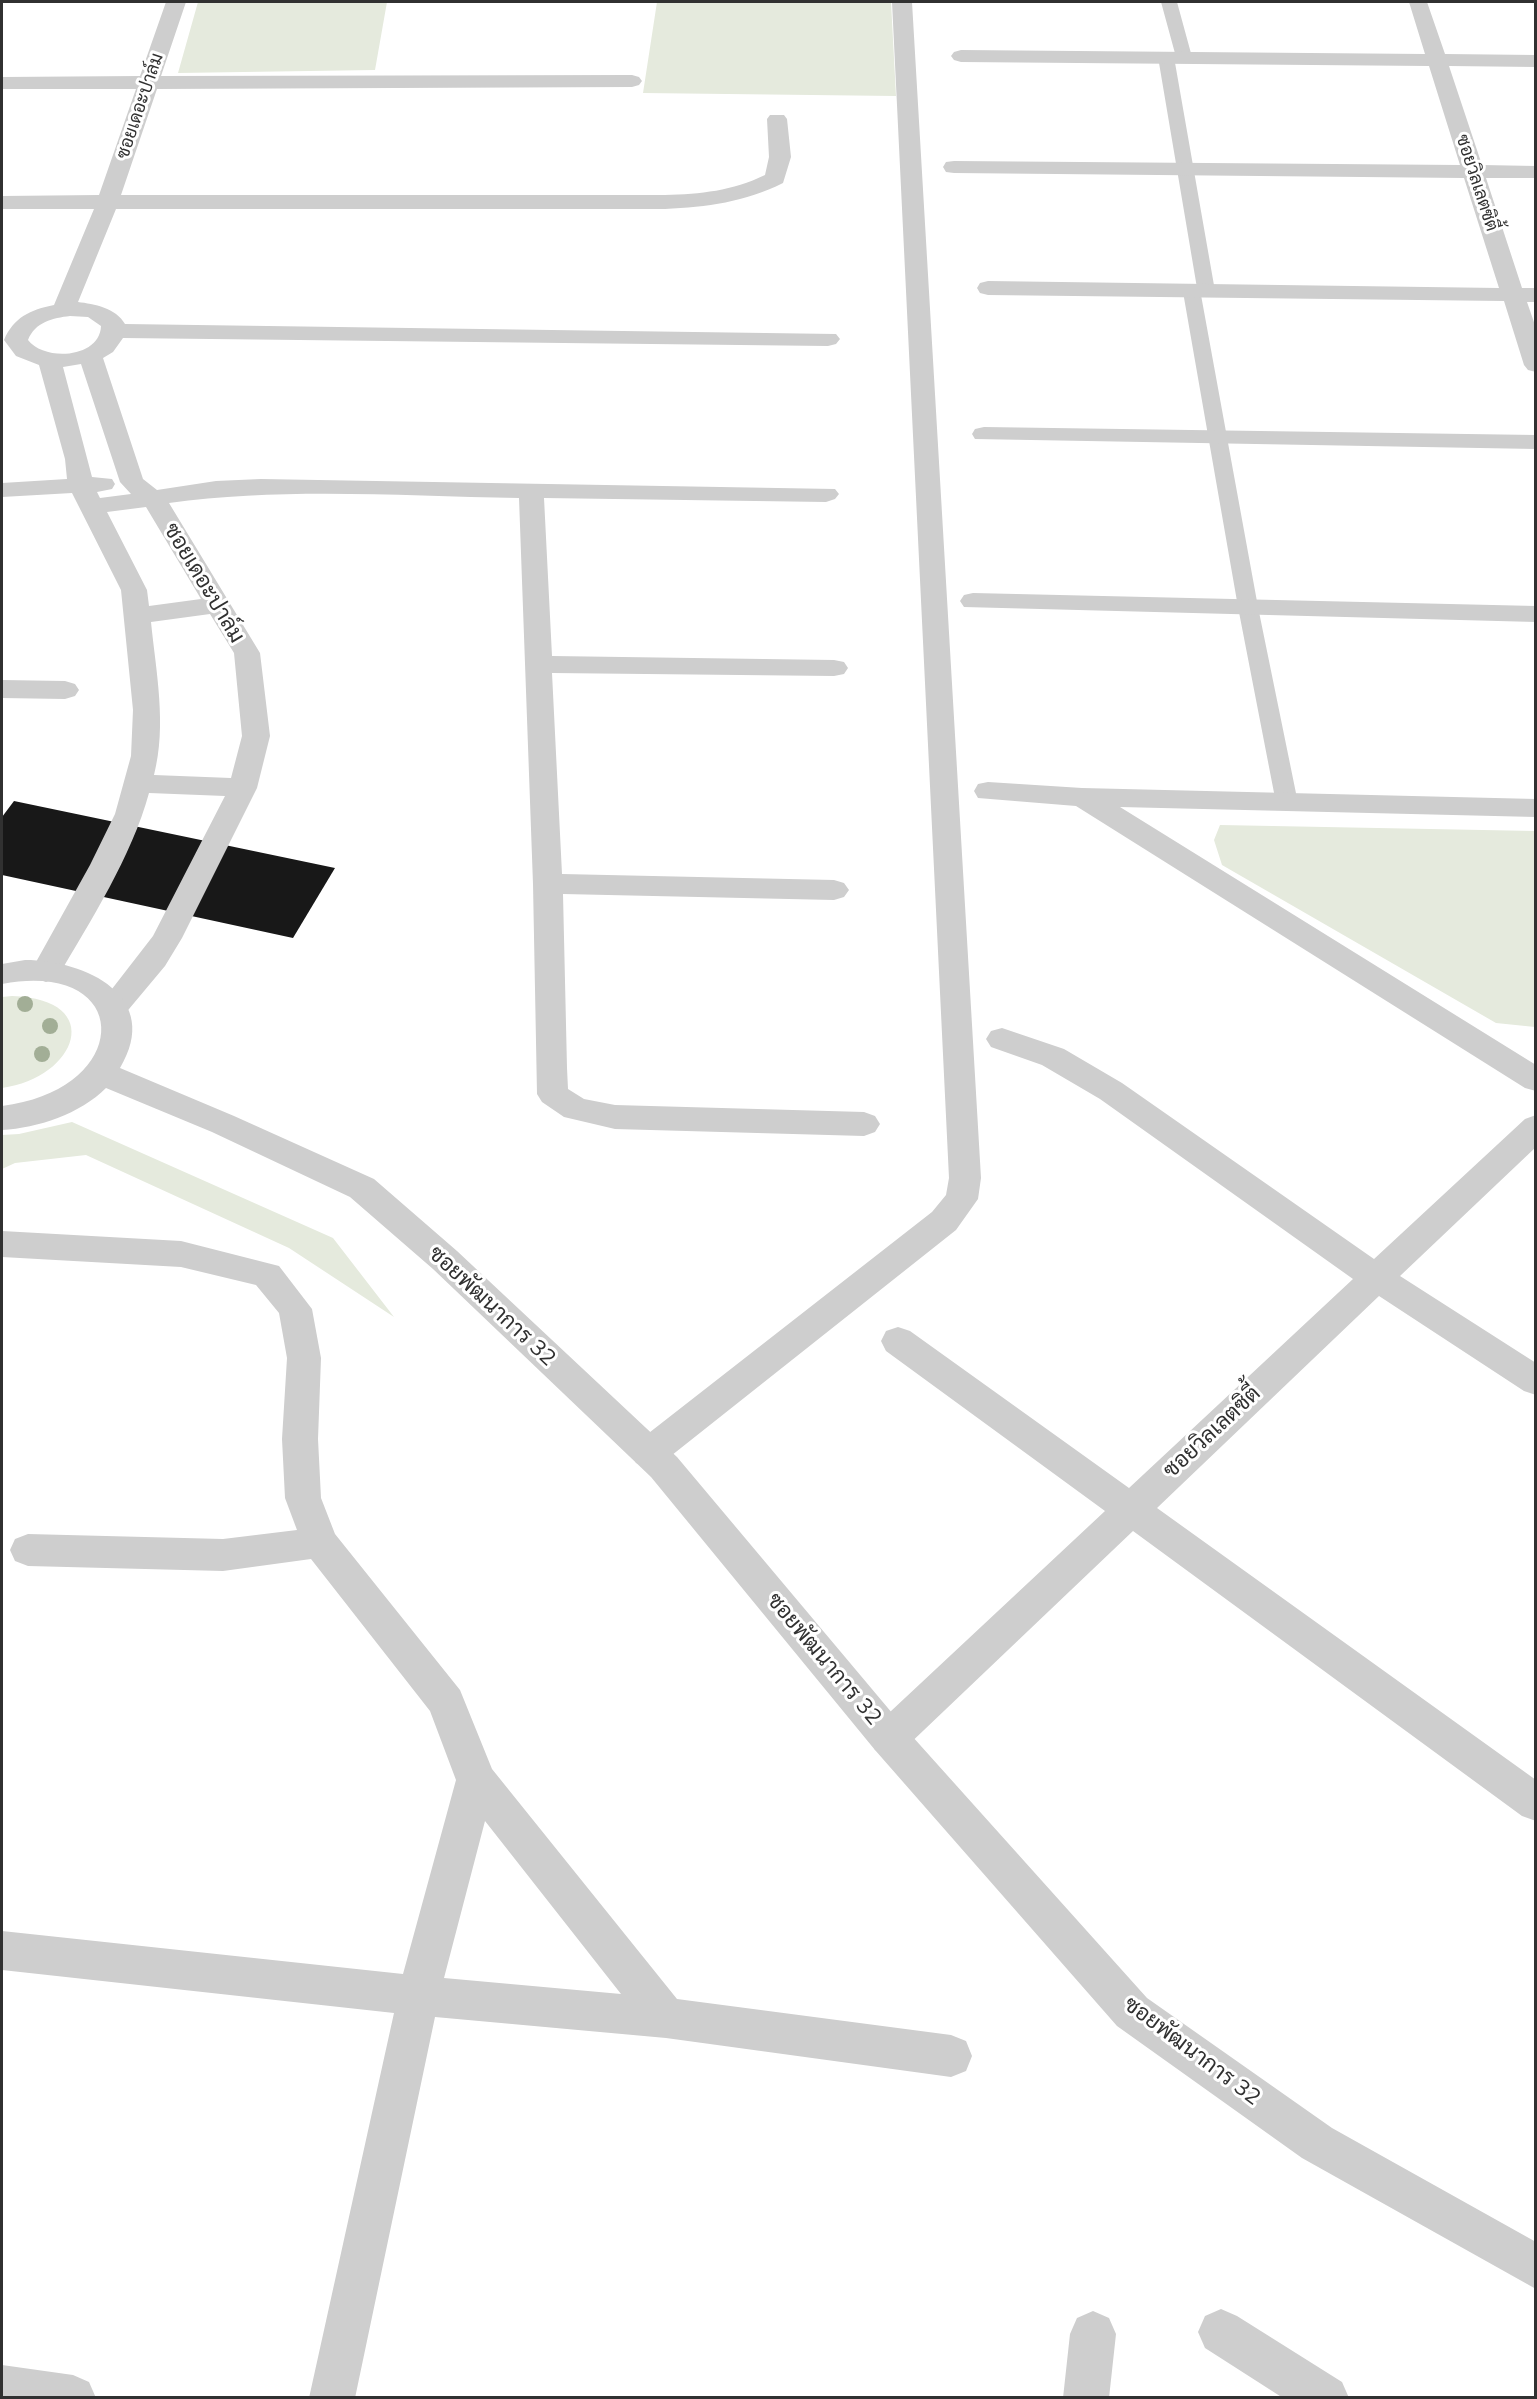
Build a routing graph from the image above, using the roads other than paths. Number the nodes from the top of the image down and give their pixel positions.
1 (176, 2) edge
2 (903, 2) edge
3 (1169, 2) edge
4 (1418, 2) edge
5 (961, 56) dead end
6 (1175, 57) junction
7 (1437, 59) junction
8 (1536, 61) edge
9 (632, 81) dead end
10 (148, 82) junction
11 (2, 83) edge
12 (777, 119) dead end
13 (954, 167) dead end
14 (1185, 169) junction
15 (1473, 171) junction
16 (1536, 172) edge
17 (108, 201) junction
18 (2, 202) edge
19 (988, 288) dead end
20 (1199, 292) junction
21 (1512, 295) junction
22 (1536, 295) edge
23 (63, 310) junction
24 (115, 331) junction
25 (10, 333) edge
26 (828, 339) dead end
27 (90, 355) junction
28 (49, 360) junction
29 (1536, 365) edge
30 (984, 434) dead end
31 (1217, 437) junction
32 (1536, 442) edge
33 (132, 483) junction
34 (2, 490) edge
35 (531, 490) junction
36 (826, 494) dead end
37 (87, 496) junction
38 (154, 500) junction
39 (973, 601) dead end
40 (218, 605) junction
41 (1248, 607) junction
42 (1536, 614) edge
43 (136, 616) junction
44 (538, 664) junction
45 (834, 668) dead end
46 (2, 689) edge
47 (65, 690) dead end
48 (138, 783) junction
49 (243, 788) junction
50 (988, 791) dead end
51 (1083, 797) junction
52 (1287, 803) junction
53 (1536, 808) edge
54 (548, 884) junction
55 (834, 890) dead end
56 (46, 971) junction
57 (2, 974) edge
58 (113, 1006) junction
59 (1002, 1039) dead end
60 (101, 1073) junction
61 (1536, 1080) edge
62 (8, 1118) edge
63 (864, 1125) dead end
64 (1536, 1126) edge
65 (2, 1244) edge
66 (1375, 1277) junction
67 (898, 1341) dead end
68 (1536, 1381) edge
69 (649, 1453) junction
70 (1130, 1509) junction
71 (320, 1542) junction
72 (28, 1550) dead end
73 (889, 1738) junction
74 (476, 1780) junction
75 (1536, 1803) edge
76 (2, 1950) edge
77 (421, 1996) junction
78 (666, 2018) junction
79 (951, 2056) dead end
80 (1536, 2267) edge
81 (1221, 2332) dead end
82 (1093, 2334) dead end
83 (2, 2388) edge
84 (73, 2397) edge
85 (333, 2397) edge
86 (1086, 2397) edge
87 (1326, 2397) edge

1 - 10 street, ซอยเดอะปาล์ม
2 - 69 street
3 - 6 lane
4 - 7 street, ซอยวิลเลตซิตี้
5 - 6 street
6 - 7 street
6 - 14 lane
7 - 8 street
7 - 15 street, ซอยวิลเลตซิตี้
9 - 10 street
10 - 11 street
10 - 17 street, ซอยเดอะปาล์ม
12 - 17 street
13 - 14 street
14 - 15 street
14 - 20 lane
15 - 16 street
15 - 21 street, ซอยวิลเลตซิตี้
17 - 18 street
17 - 23 street, ซอยเดอะปาล์ม
19 - 20 street
20 - 21 street
20 - 31 lane
21 - 22 street
21 - 29 street, ซอยวิลเลตซิตี้
23 - 24 street
23 - 25 street
24 - 26 street
24 - 27 street
25 - 28 street
27 - 28 street
27 - 33 street
28 - 37 street
30 - 31 street
31 - 32 street
31 - 41 lane
33 - 37 street
33 - 38 street, ซอยเดอะปาล์ม
34 - 37 street
35 - 36 street
35 - 38 street
35 - 44 street
37 - 38 street
37 - 43 street
38 - 40 street, ซอยเดอะปาล์ม
39 - 41 street
40 - 43 street
40 - 49 street, ซอยเดอะปาล์ม
41 - 42 street
41 - 52 lane
43 - 48 street
44 - 45 street
44 - 54 street
46 - 47 street
48 - 49 street
48 - 56 street
49 - 58 street, ซอยเดอะปาล์ม
50 - 51 street
51 - 52 street
51 - 61 street
52 - 53 street
54 - 55 street
54 - 63 street
56 - 57 street
56 - 58 street
58 - 60 street
59 - 66 street
60 - 62 street
60 - 69 street, ซอยพัฒนาการ 32
64 - 66 street, ซอยวิลเลตซิตี้
65 - 71 street
66 - 68 street
66 - 70 street, ซอยวิลเลตซิตี้
67 - 70 street
69 - 73 street, ซอยพัฒนาการ 32
70 - 73 street, ซอยวิลเลตซิตี้
70 - 75 street
71 - 72 street
71 - 74 street
73 - 80 street, ซอยพัฒนาการ 32
74 - 77 street
74 - 78 street
76 - 77 street
77 - 78 street
77 - 85 street
78 - 79 street
81 - 87 street
82 - 86 street
83 - 84 street

